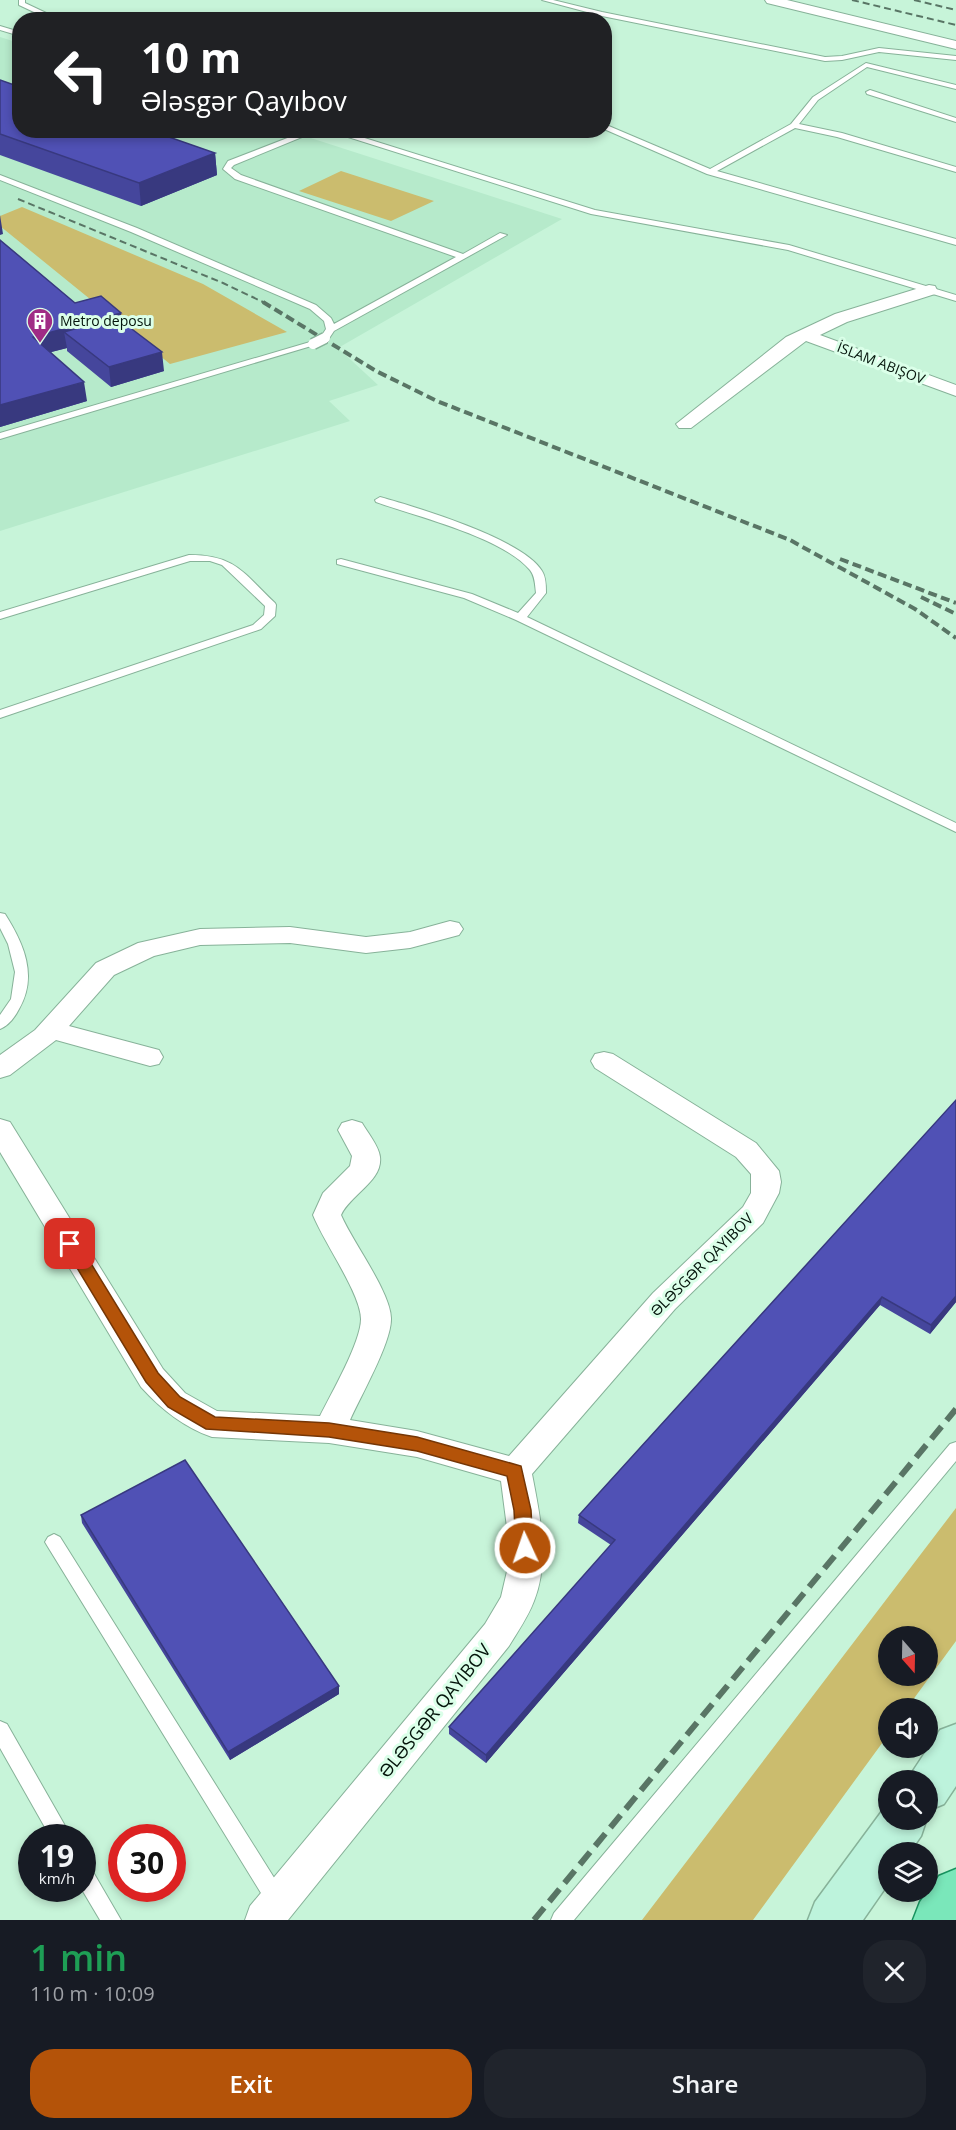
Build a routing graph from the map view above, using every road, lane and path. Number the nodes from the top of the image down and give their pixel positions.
1 (22, 0) edge
2 (545, 0) edge
3 (771, 0) edge
4 (37, 12) edge
5 (594, 12) edge
6 (612, 16) edge
7 (956, 45) edge
8 (956, 58) edge
9 (956, 87) edge
10 (870, 92) dead end
11 (956, 120) edge
12 (794, 125) junction
13 (612, 129) edge
14 (295, 138) edge
15 (355, 138) edge
16 (220, 159) dead end
17 (231, 163) junction
18 (956, 170) edge
19 (710, 172) junction
20 (0, 177) edge
21 (503, 235) dead end
22 (956, 242) edge
23 (461, 256) junction
24 (928, 290) junction
25 (956, 298) edge
26 (331, 329) junction
27 (805, 334) junction
28 (956, 392) edge
29 (685, 424) dead end
30 (0, 436) edge
31 (380, 500) dead end
32 (341, 562) dead end
33 (0, 616) edge
34 (520, 618) junction
35 (0, 714) edge
36 (956, 828) edge
37 (0, 917) edge
38 (450, 929) dead end
39 (0, 1024) edge
40 (52, 1030) junction
41 (150, 1057) dead end
42 (604, 1061) dead end
43 (0, 1068) edge
44 (0, 1129) edge
45 (352, 1130) dead end
46 (329, 1430) junction
47 (956, 1449) edge
48 (515, 1471) junction
49 (54, 1542) dead end
50 (0, 1730) edge
51 (956, 1746) edge
52 (938, 1772) edge
53 (54, 1824) edge
54 (897, 1830) edge
55 (956, 1893) edge
56 (96, 1895) edge
57 (272, 1911) edge
58 (111, 1920) edge
59 (561, 1920) edge
60 (833, 1920) edge
61 (938, 1920) edge

1 - 4 lane
2 - 5 lane
3 - 7 street
6 - 8 lane
9 - 12 lane
10 - 11 lane
12 - 18 lane
12 - 19 lane
13 - 19 lane
14 - 17 lane
15 - 24 lane
16 - 17 lane
17 - 23 lane
19 - 22 lane
20 - 26 lane
21 - 23 lane
23 - 26 lane
24 - 25 lane
24 - 27 street
26 - 30 lane, bridge
27 - 28 street
27 - 29 street
31 - 34 lane
32 - 34 lane
33 - 35 lane
34 - 36 lane
37 - 39 lane
38 - 40 street
40 - 41 street
40 - 43 street
42 - 48 street
44 - 46 street
45 - 46 street
46 - 48 street
47 - 59 lane
48 - 57 street
49 - 57 lane
50 - 53 lane
51 - 52 main road
54 - 60 main road
55 - 61 main road
56 - 58 lane

